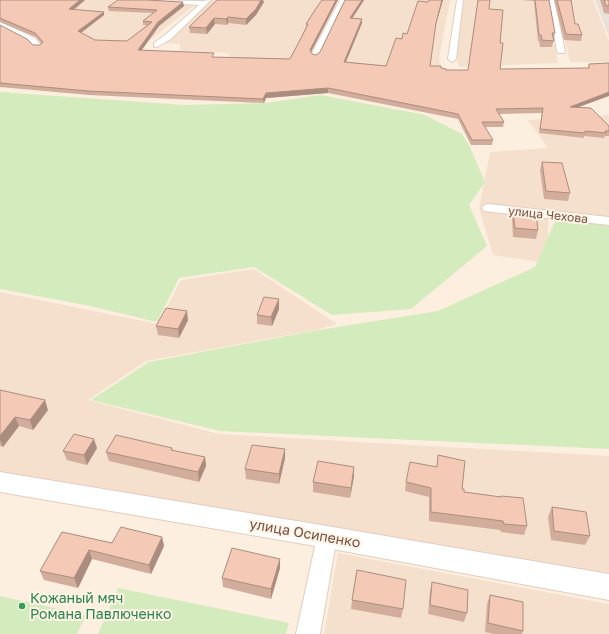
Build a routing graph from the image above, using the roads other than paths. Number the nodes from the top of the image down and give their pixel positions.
1 (145, 0) edge
2 (343, 0) edge
3 (460, 0) edge
4 (551, 0) edge
5 (206, 2) edge
6 (0, 24) edge
7 (157, 45) dead end
8 (38, 46) edge
9 (561, 51) dead end
10 (315, 55) edge
11 (452, 59) dead end
12 (488, 208) dead end
13 (609, 221) edge
14 (0, 482) edge
15 (327, 537) junction
16 (609, 587) edge
17 (308, 634) edge

1 - 5 street
2 - 10 street
3 - 11 street
4 - 9 street
5 - 7 street
6 - 8 street
12 - 13 street, улица Чехова
14 - 15 street, улица Осипенко
15 - 16 street, улица Осипенко
15 - 17 street

